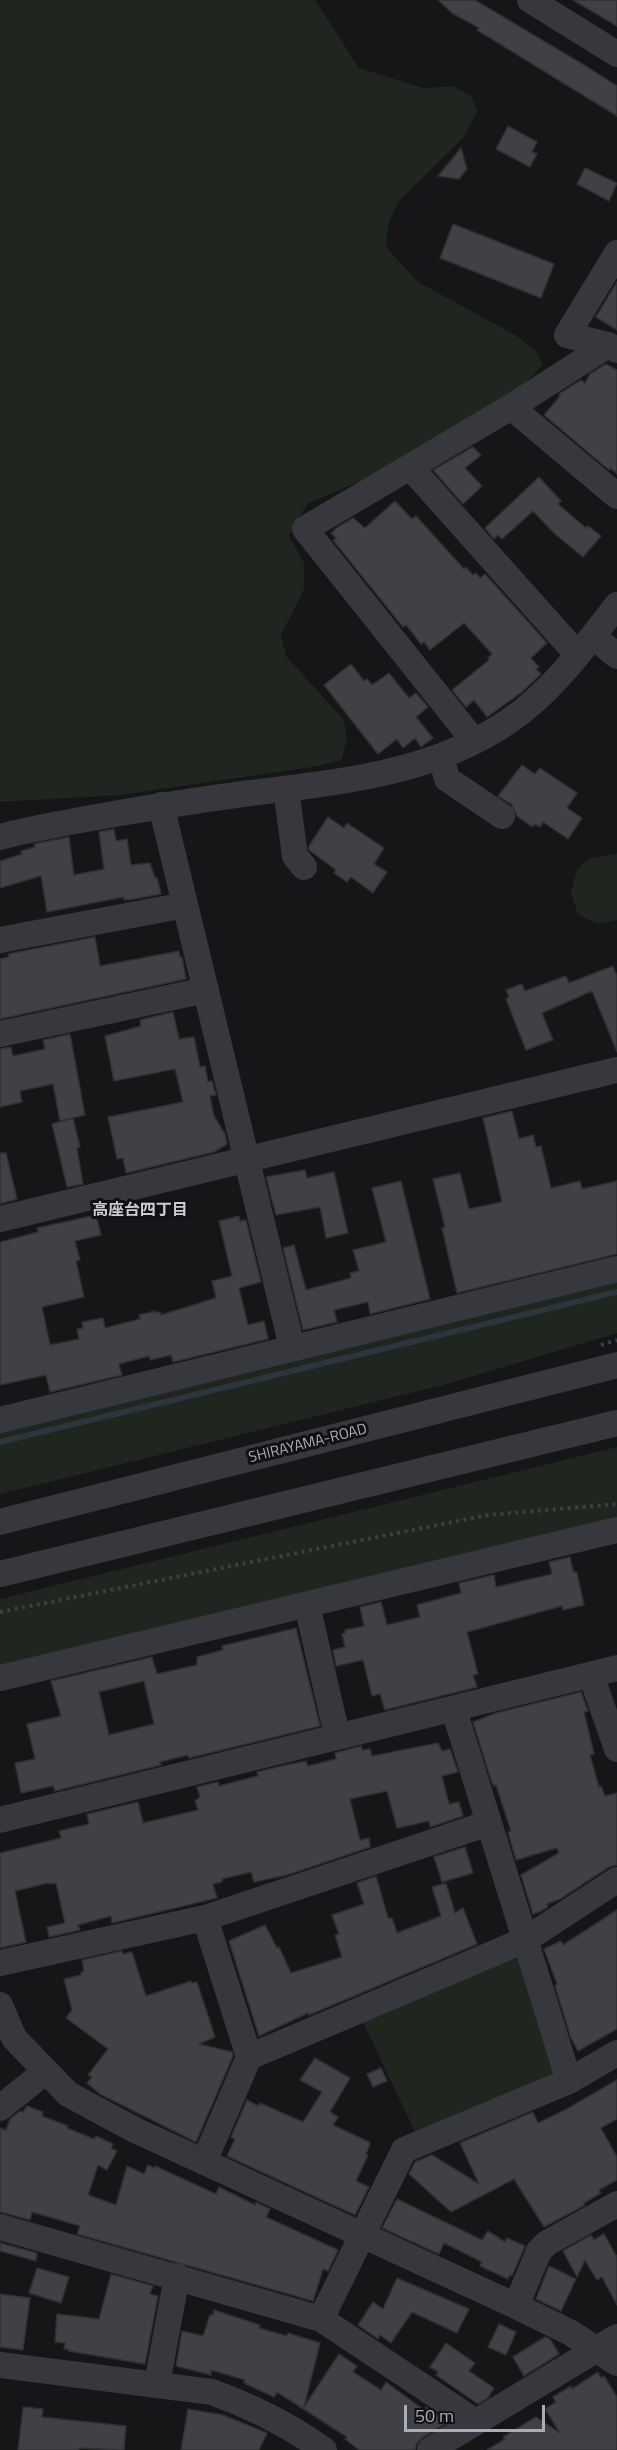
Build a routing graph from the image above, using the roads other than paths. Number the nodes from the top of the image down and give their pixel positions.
1 (530, 0) edge
2 (617, 54) edge
3 (617, 253) edge
4 (613, 348) edge
5 (511, 407) junction
6 (411, 468) junction
7 (617, 496) edge
8 (617, 604) edge
9 (585, 645) junction
10 (617, 656) edge
11 (474, 741) junction
12 (441, 756) junction
13 (285, 789) junction
14 (161, 805) junction
15 (502, 816) dead end
16 (0, 837) edge
17 (304, 867) dead end
18 (185, 905) junction
19 (0, 940) edge
20 (206, 990) junction
21 (0, 1034) edge
22 (617, 1070) edge
23 (247, 1160) junction
24 (0, 1220) edge
25 (617, 1269) edge
26 (292, 1347) junction
27 (617, 1365) edge
28 (0, 1420) edge
29 (617, 1423) edge
30 (0, 1522) edge
31 (617, 1530) edge
32 (0, 1574) edge
33 (308, 1605) junction
34 (617, 1668) edge
35 (591, 1675) junction
36 (0, 1678) edge
37 (454, 1710) junction
38 (338, 1735) junction
39 (617, 1749) edge
40 (0, 1820) edge
41 (489, 1823) junction
42 (617, 1880) edge
43 (205, 1918) junction
44 (525, 1940) junction
45 (0, 1963) edge
46 (0, 2005) edge
47 (617, 2053) edge
48 (249, 2057) junction
49 (46, 2071) junction
50 (569, 2081) junction
51 (0, 2108) edge
52 (204, 2162) junction
53 (617, 2204) edge
54 (0, 2227) edge
55 (362, 2235) junction
56 (177, 2276) junction
57 (516, 2306) junction
58 (321, 2319) junction
59 (610, 2349) edge
60 (0, 2365) edge
61 (157, 2384) junction
62 (476, 2422) junction
63 (324, 2450) edge
64 (430, 2450) edge

1 - 2 street
3 - 4 street
4 - 5 street
5 - 6 street
5 - 7 street
6 - 9 street
6 - 11 street
8 - 9 street
9 - 10 street
9 - 11 street
11 - 12 street
12 - 13 street
12 - 15 street
13 - 14 street
13 - 17 street
14 - 16 street
14 - 18 street
18 - 19 street
18 - 20 street
20 - 21 street
20 - 23 street
22 - 23 street
23 - 24 street
23 - 26 street
25 - 26 street
26 - 28 street
27 - 30 street, SHIRAYAMA-ROAD
29 - 32 street
31 - 33 street
33 - 36 street
33 - 38 street
34 - 35 street
35 - 37 street
35 - 39 street
37 - 38 street
37 - 41 street
38 - 40 street
41 - 43 street
41 - 44 street
42 - 44 street
43 - 45 street
43 - 48 street
44 - 48 street
44 - 50 street
46 - 49 street
47 - 50 street
48 - 52 street
49 - 51 street
49 - 52 street
50 - 55 street
52 - 55 street
53 - 57 street
54 - 56 street
55 - 57 street
55 - 58 street
56 - 58 street
56 - 61 street
57 - 59 street
58 - 62 street
59 - 62 street
60 - 61 street
61 - 63 street
62 - 64 street

